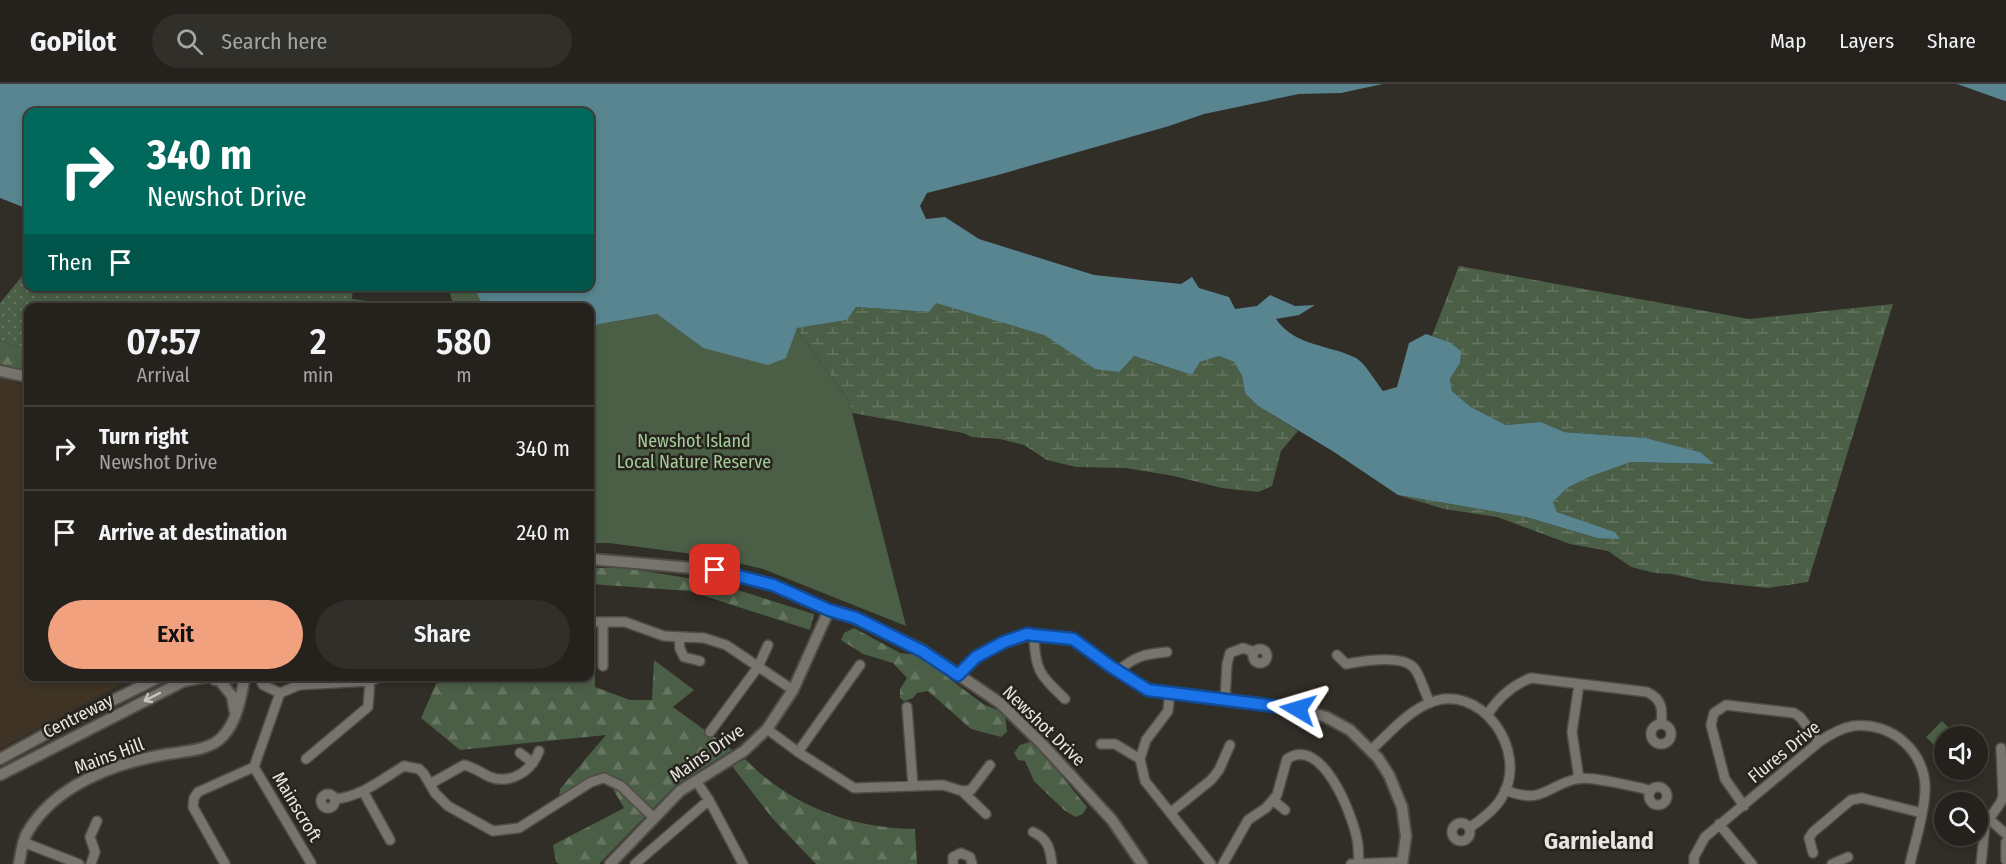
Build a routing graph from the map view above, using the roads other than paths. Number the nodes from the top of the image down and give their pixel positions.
1 (0, 371) edge
2 (24, 376) edge
3 (594, 559) edge
4 (829, 610) junction
5 (594, 622) edge
6 (603, 622) junction
7 (1034, 635) junction
8 (679, 637) junction
9 (768, 645) dead end
10 (1167, 652) dead end
11 (1254, 652) dead end
12 (1336, 655) dead end
13 (700, 661) dead end
14 (860, 665) dead end
15 (603, 666) dead end
16 (758, 667) junction
17 (1118, 671) junction
18 (958, 675) junction
19 (152, 681) edge
20 (184, 681) edge
21 (220, 681) edge
22 (243, 681) edge
23 (261, 681) edge
24 (370, 681) joint
25 (1579, 684) junction
26 (793, 690) junction
27 (1170, 692) junction
28 (280, 693) junction
29 (1065, 699) dead end
30 (1225, 700) junction
31 (1430, 703) junction
32 (907, 706) dead end
33 (235, 712) junction
34 (1487, 715) junction
35 (1661, 724) dead end
36 (767, 729) junction
37 (710, 732) dead end
38 (1819, 742) junction
39 (1101, 744) dead end
40 (1230, 746) dead end
41 (2001, 748) dead end
42 (1371, 750) junction
43 (539, 751) dead end
44 (798, 752) junction
45 (520, 753) dead end
46 (0, 759) edge
47 (306, 759) dead end
48 (1140, 759) junction
49 (533, 763) junction
50 (990, 765) dead end
51 (254, 767) junction
52 (0, 774) edge
53 (1579, 778) junction
54 (696, 781) junction
55 (430, 784) junction
56 (913, 786) junction
57 (1505, 790) junction
58 (1650, 790) dead end
59 (363, 791) junction
60 (962, 791) junction
61 (335, 799) dead end
62 (709, 800) junction
63 (1273, 800) junction
64 (1744, 806) junction
65 (1285, 810) dead end
66 (1170, 813) junction
67 (1922, 813) junction
68 (986, 814) dead end
69 (653, 817) junction
70 (1989, 819) junction
71 (97, 821) dead end
72 (1719, 824) junction
73 (382, 826) junction
74 (1469, 828) dead end
75 (372, 831) dead end
76 (1033, 832) dead end
77 (2006, 834) edge
78 (390, 840) dead end
79 (23, 842) junction
80 (2006, 842) edge
81 (622, 850) junction
82 (1813, 853) dead end
83 (1848, 857) dead end
84 (2006, 860) edge
85 (62, 861) edge
86 (311, 863) edge
87 (1355, 863) edge
88 (1402, 863) edge
89 (19, 864) edge
90 (79, 864) edge
91 (91, 864) edge
92 (225, 864) edge
93 (610, 864) edge
94 (635, 864) edge
95 (743, 864) edge
96 (953, 864) edge
97 (972, 864) edge
98 (1052, 864) edge
99 (1142, 864) edge
100 (1211, 864) edge
101 (1223, 864) edge
102 (1694, 864) edge
103 (1752, 864) edge
104 (1832, 864) edge
105 (1910, 864) edge
106 (1981, 864) edge

1 - 2 street
3 - 4 street, Newshot Drive
4 - 18 street, Newshot Drive
4 - 26 street, Mains Drive
5 - 6 street
6 - 8 street
6 - 15 street
7 - 17 street
7 - 18 street
7 - 29 street
8 - 13 street
8 - 16 street
9 - 16 street
10 - 17 street
11 - 30 street
12 - 31 street
14 - 44 street
16 - 26 street
16 - 37 street
17 - 27 street
18 - 99 street, Newshot Drive
19 - 46 street, Centreway
20 -> 52 street, Centreway
21 - 33 street
22 - 33 street, Mains Hill
23 - 28 street
24 - 28 street
24 - 47 street, Mainscroft
25 - 34 street
25 - 35 street
25 - 53 street
26 - 36 street, Mains Drive
27 - 30 street
27 - 48 street
28 - 51 street, Mainscroft
30 - 42 street
31 - 34 street
31 - 42 street
32 - 56 street
33 - 79 street, Mains Hill
34 - 57 street
36 - 44 street
36 - 54 street, Mains Drive
38 - 64 street, Flures Drive
38 - 64 street
38 - 67 street, Flures Drive
39 - 48 street
40 - 66 street
41 - 70 street
42 - 88 street
43 - 49 street
44 - 56 street
45 - 49 street
48 - 66 street
49 - 55 street
50 - 60 street
51 - 86 street, Mainscroft
51 - 92 street, Mainscroft
53 - 57 street
53 - 58 street
54 - 62 street
54 - 69 street, Mains Drive
55 - 59 street
55 - 69 street
56 - 60 street
57 - 74 street
59 - 61 street
59 - 73 street
60 - 68 street
62 - 94 street
62 - 95 street
63 - 65 street
63 - 87 street
63 - 101 street
64 - 72 street, Flures Drive
66 - 100 street
67 - 82 street
67 - 105 street, Flures Drive
69 - 81 street, Mains Drive
70 - 77 street
70 - 106 street
71 - 91 street
72 - 102 street, Flures Drive
72 - 103 street
73 - 75 street
73 - 78 street
76 - 98 street
79 - 85 street
79 - 89 street, Mains Hill
80 - 84 street
81 - 93 street, Mains Drive
81 - 94 street
83 - 104 street
85 - 90 street
87 - 88 street
96 - 97 street

